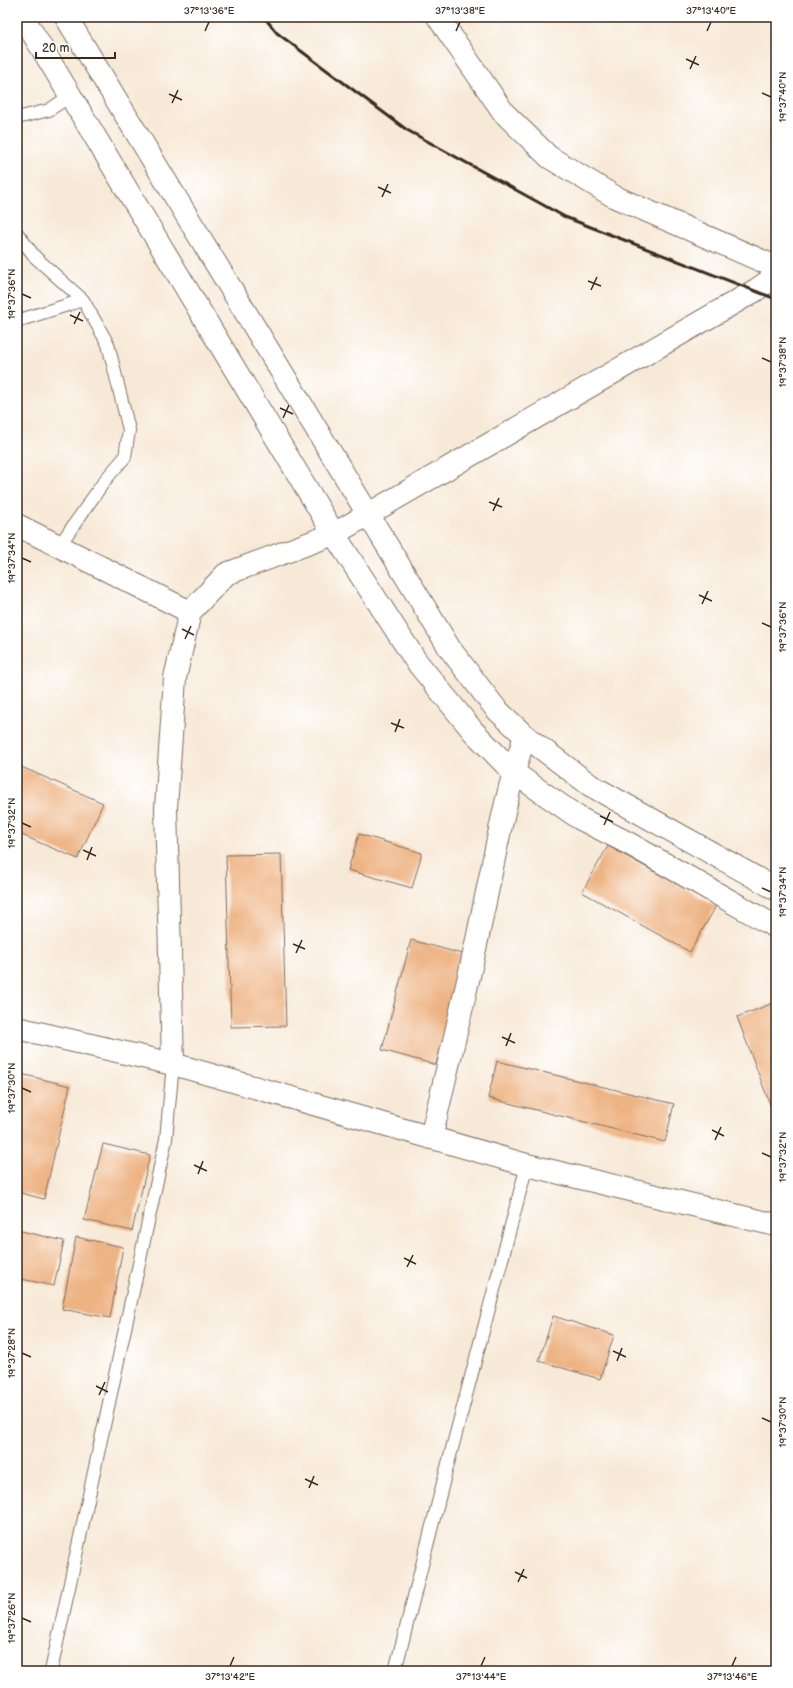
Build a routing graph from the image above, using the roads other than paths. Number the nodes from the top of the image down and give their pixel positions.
1 (23, 17) edge
2 (66, 17) edge
3 (438, 17) edge
4 (70, 96) junction
5 (17, 118) edge
6 (17, 233) edge
7 (776, 267) edge
8 (776, 276) edge
9 (83, 300) junction
10 (17, 321) edge
11 (368, 515) junction
12 (17, 525) edge
13 (334, 534) junction
14 (59, 546) junction
15 (190, 612) junction
16 (525, 736) junction
17 (513, 772) junction
18 (776, 889) edge
19 (776, 927) edge
20 (17, 1028) edge
21 (173, 1064) junction
22 (431, 1138) junction
23 (527, 1165) junction
24 (776, 1225) edge
25 (51, 1671) edge
26 (395, 1671) edge

1 - 4 street
2 - 11 street
3 - 7 street
4 - 5 lane
4 - 13 street
6 - 9 lane
8 - 11 street
9 - 10 lane
9 - 14 lane
11 - 13 street
11 - 16 street
12 - 14 street
13 - 15 street
13 - 17 street
14 - 15 street
15 - 21 street
16 - 17 street
16 - 18 street
17 - 19 street
17 - 22 street
20 - 21 street
21 - 22 street
21 - 25 lane
22 - 23 street
23 - 24 street
23 - 26 lane

